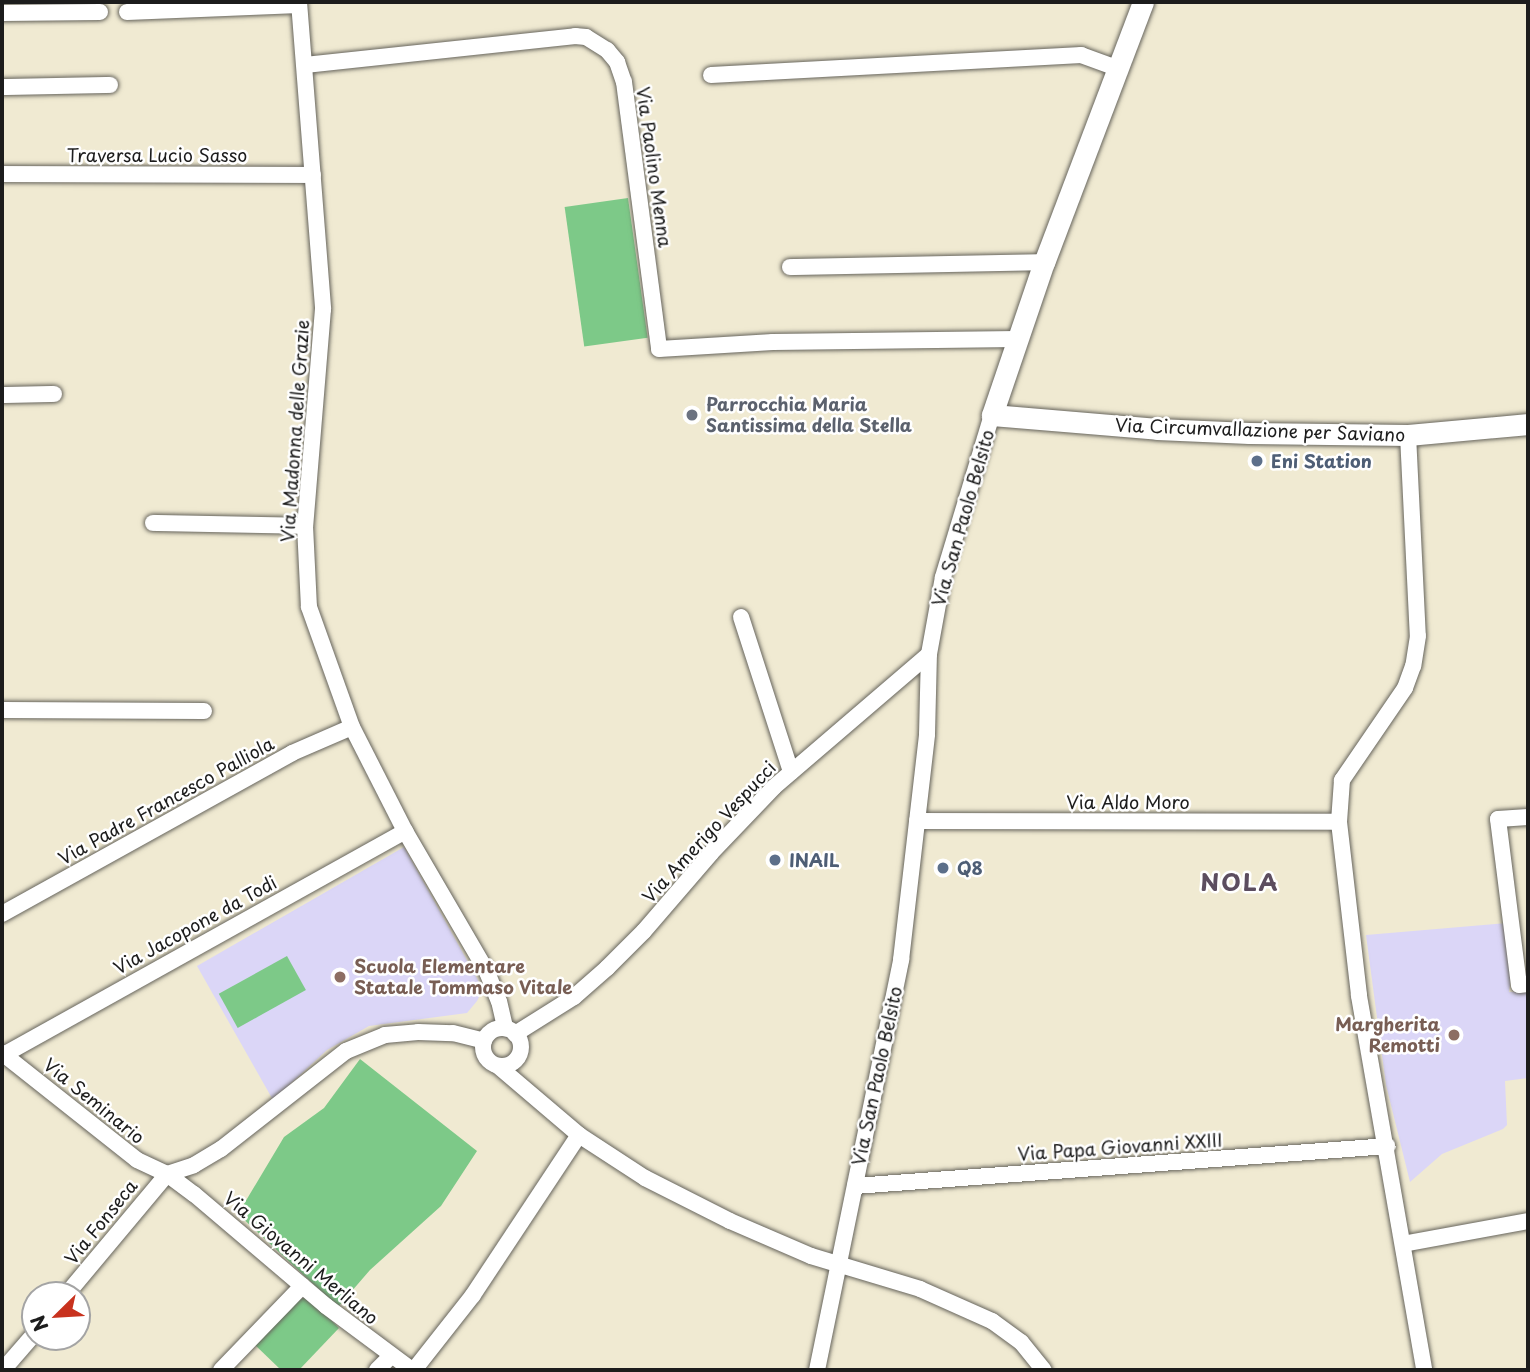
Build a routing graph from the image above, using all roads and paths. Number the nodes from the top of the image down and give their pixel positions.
1 (1143, 2) edge
2 (299, 4) edge
3 (100, 12) dead end
4 (127, 12) dead end
5 (2, 13) edge
6 (305, 65) junction
7 (1117, 68) junction
8 (711, 75) dead end
9 (110, 85) dead end
10 (2, 87) edge
11 (2, 174) edge
12 (313, 175) junction
13 (1044, 262) junction
14 (790, 267) dead end
15 (1017, 339) junction
16 (54, 394) dead end
17 (2, 395) edge
18 (992, 415) junction
19 (1528, 424) edge
20 (1408, 435) junction
21 (153, 523) dead end
22 (305, 526) junction
23 (741, 617) dead end
24 (929, 654) junction
25 (2, 710) edge
26 (204, 711) dead end
27 (352, 727) junction
28 (791, 772) junction
29 (1528, 817) edge
30 (917, 821) junction
31 (1339, 822) junction
32 (405, 831) junction
33 (2, 914) edge
34 (1528, 984) edge
35 (510, 1031) junction
36 (484, 1041) junction
37 (3, 1052) edge
38 (498, 1066) junction
39 (579, 1135) junction
40 (1388, 1146) junction
41 (167, 1174) junction
42 (855, 1186) junction
43 (1528, 1221) edge
44 (1403, 1244) junction
45 (838, 1262) junction
46 (78, 1281) edge
47 (302, 1286) junction
48 (21, 1349) edge
49 (391, 1356) junction
50 (3, 1370) edge
51 (221, 1370) edge
52 (377, 1370) edge
53 (413, 1370) edge
54 (817, 1370) edge
55 (1044, 1370) edge
56 (1424, 1370) edge

1 - 7 main road, Via San Paolo Belsito
2 - 4 street
2 - 6 street, Via Madonna delle Grazie
3 - 5 street
6 - 12 street, Via Madonna delle Grazie
6 - 15 street, Via Paolino Menna
7 - 8 street
7 - 13 main road, Via San Paolo Belsito
9 - 10 street
11 - 12 street, Traversa Lucio Sasso
12 - 22 street, Via Madonna delle Grazie
13 - 14 street
13 - 15 main road, Via San Paolo Belsito
15 - 18 main road, Via San Paolo Belsito
16 - 17 street
18 - 20 main road, Via Circumvallazione per Saviano
18 - 24 street, Via San Paolo Belsito
19 - 20 main road, Via Circumvallazione per Saviano
20 - 31 street
21 - 22 street
22 - 27 street, Via Madonna delle Grazie
23 - 28 street
24 - 28 street, Via Amerigo Vespucci
24 - 30 street, Via San Paolo Belsito
25 - 26 street
27 - 32 street, Via Madonna delle Grazie
27 - 33 street, Via Padre Francesco Palliola
28 - 35 street, Via Amerigo Vespucci
29 - 34 street
30 - 31 street, Via Aldo Moro
30 - 42 street, Via San Paolo Belsito
31 - 40 street
32 - 35 street, Via Madonna delle Grazie
32 - 37 street, Via Jacopone da Todi
35 - 36 street
35 - 38 street
36 - 38 street
36 - 41 street
37 - 41 street, Via Seminario
38 - 39 street
39 - 45 street
39 - 53 street
40 - 42 street, Via Papa Giovanni XXIII
40 - 44 street
41 - 46 street, Via Fonseca
41 - 47 street, Via Giovanni Merliano
42 - 45 street, Via San Paolo Belsito
43 - 44 street
44 - 56 street
45 - 54 street, Via San Paolo Belsito
45 - 55 street
47 - 49 street, Via Giovanni Merliano
47 - 51 street
48 - 50 street
49 - 52 street
49 - 53 street, Via Giovanni Merliano

